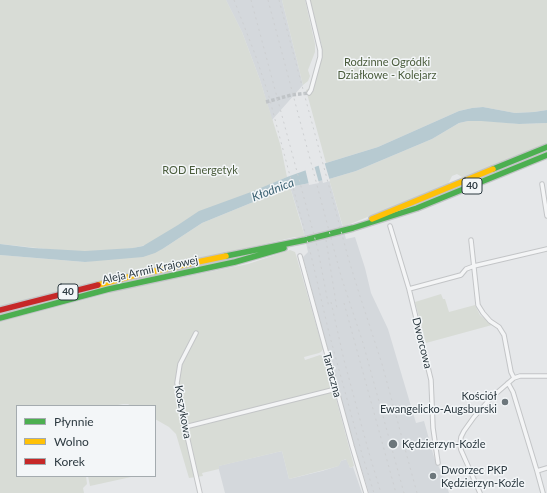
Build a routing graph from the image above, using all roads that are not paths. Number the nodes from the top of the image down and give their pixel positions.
1 (308, 0) edge
2 (310, 91) dead end
3 (547, 147) edge
4 (547, 155) edge
5 (542, 184) dead end
6 (547, 216) edge
7 (390, 226) dead end
8 (343, 230) junction
9 (305, 240) junction
10 (472, 240) dead end
11 (547, 249) edge
12 (300, 256) dead end
13 (474, 266) junction
14 (409, 289) junction
15 (0, 310) edge
16 (0, 318) edge
17 (196, 333) dead end
18 (547, 376) edge
19 (514, 378) junction
20 (508, 383) junction
21 (336, 389) junction
22 (185, 427) junction
23 (438, 463) dead end
24 (547, 468) edge
25 (537, 471) junction
26 (200, 493) edge
27 (366, 493) edge
28 (480, 493) edge
29 (543, 493) edge

1 - 2 street
3 - 8 main road, Aleja Armii Krajowej / 40
4 - 8 main road, Aleja Armii Krajowej / 40
5 - 6 street
7 - 14 street, Dworcowa
8 - 9 main road, Aleja Armii Krajowej / 40
9 - 15 main road, Aleja Armii Krajowej / 40
9 - 16 main road, Aleja Armii Krajowej / 40
10 - 13 street
11 - 13 street
12 - 21 street, Tartaczna
13 - 14 street
13 - 19 street
14 - 23 street, Dworcowa
17 - 22 street, Koszykowa
18 - 19 street
19 - 20 street
20 - 25 street
20 - 28 street
21 - 22 street
21 - 27 street, Tartaczna
22 - 26 street, Koszykowa
24 - 25 street
25 - 29 street

